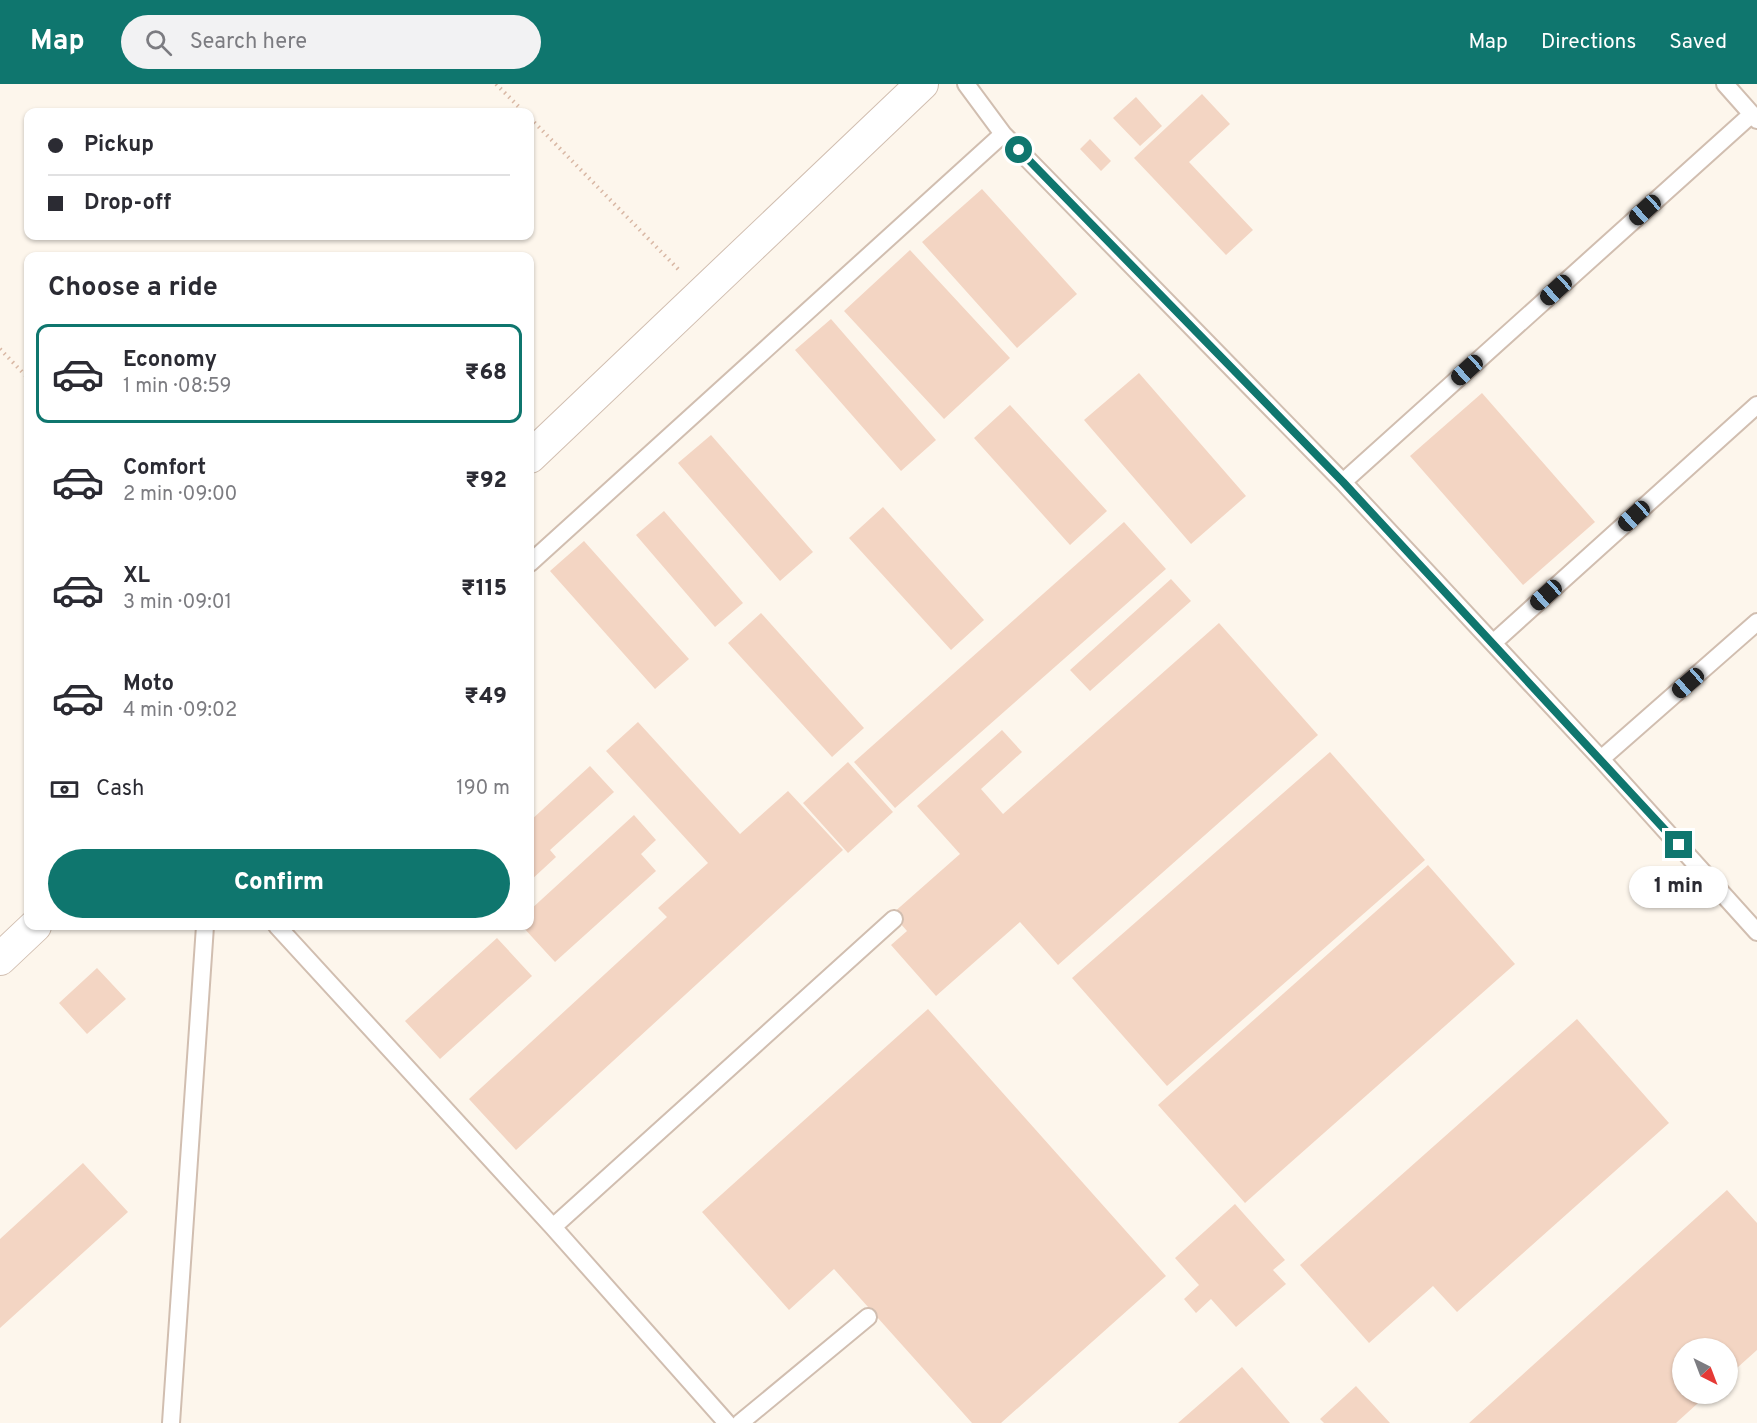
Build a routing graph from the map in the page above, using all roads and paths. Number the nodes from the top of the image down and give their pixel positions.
1 (496, 84) edge
2 (922, 84) edge
3 (966, 84) edge
4 (1725, 84) edge
5 (520, 108) edge
6 (1754, 117) edge
7 (534, 122) edge
8 (1003, 134) junction
9 (702, 293) junction
10 (0, 350) edge
11 (24, 374) edge
12 (1757, 405) edge
13 (534, 453) edge
14 (1343, 482) junction
15 (534, 559) edge
16 (1757, 622) edge
17 (1494, 643) junction
18 (1601, 759) junction
19 (894, 919) dead end
20 (31, 930) edge
21 (205, 930) edge
22 (281, 930) edge
23 (1757, 932) edge
24 (0, 959) edge
25 (553, 1227) junction
26 (868, 1317) dead end
27 (171, 1423) edge
28 (727, 1423) edge
29 (740, 1423) edge

1 - 5 path
2 - 9 street
3 - 8 lane
4 - 6 lane
6 - 14 lane
7 - 9 path
8 - 14 lane
8 - 15 lane
9 - 13 street
10 - 11 path
12 - 17 lane
14 - 17 lane
16 - 18 lane
17 - 18 lane
18 - 23 lane
19 - 25 lane
20 - 24 street
21 - 27 lane
22 - 25 lane
25 - 28 lane
26 - 29 lane

